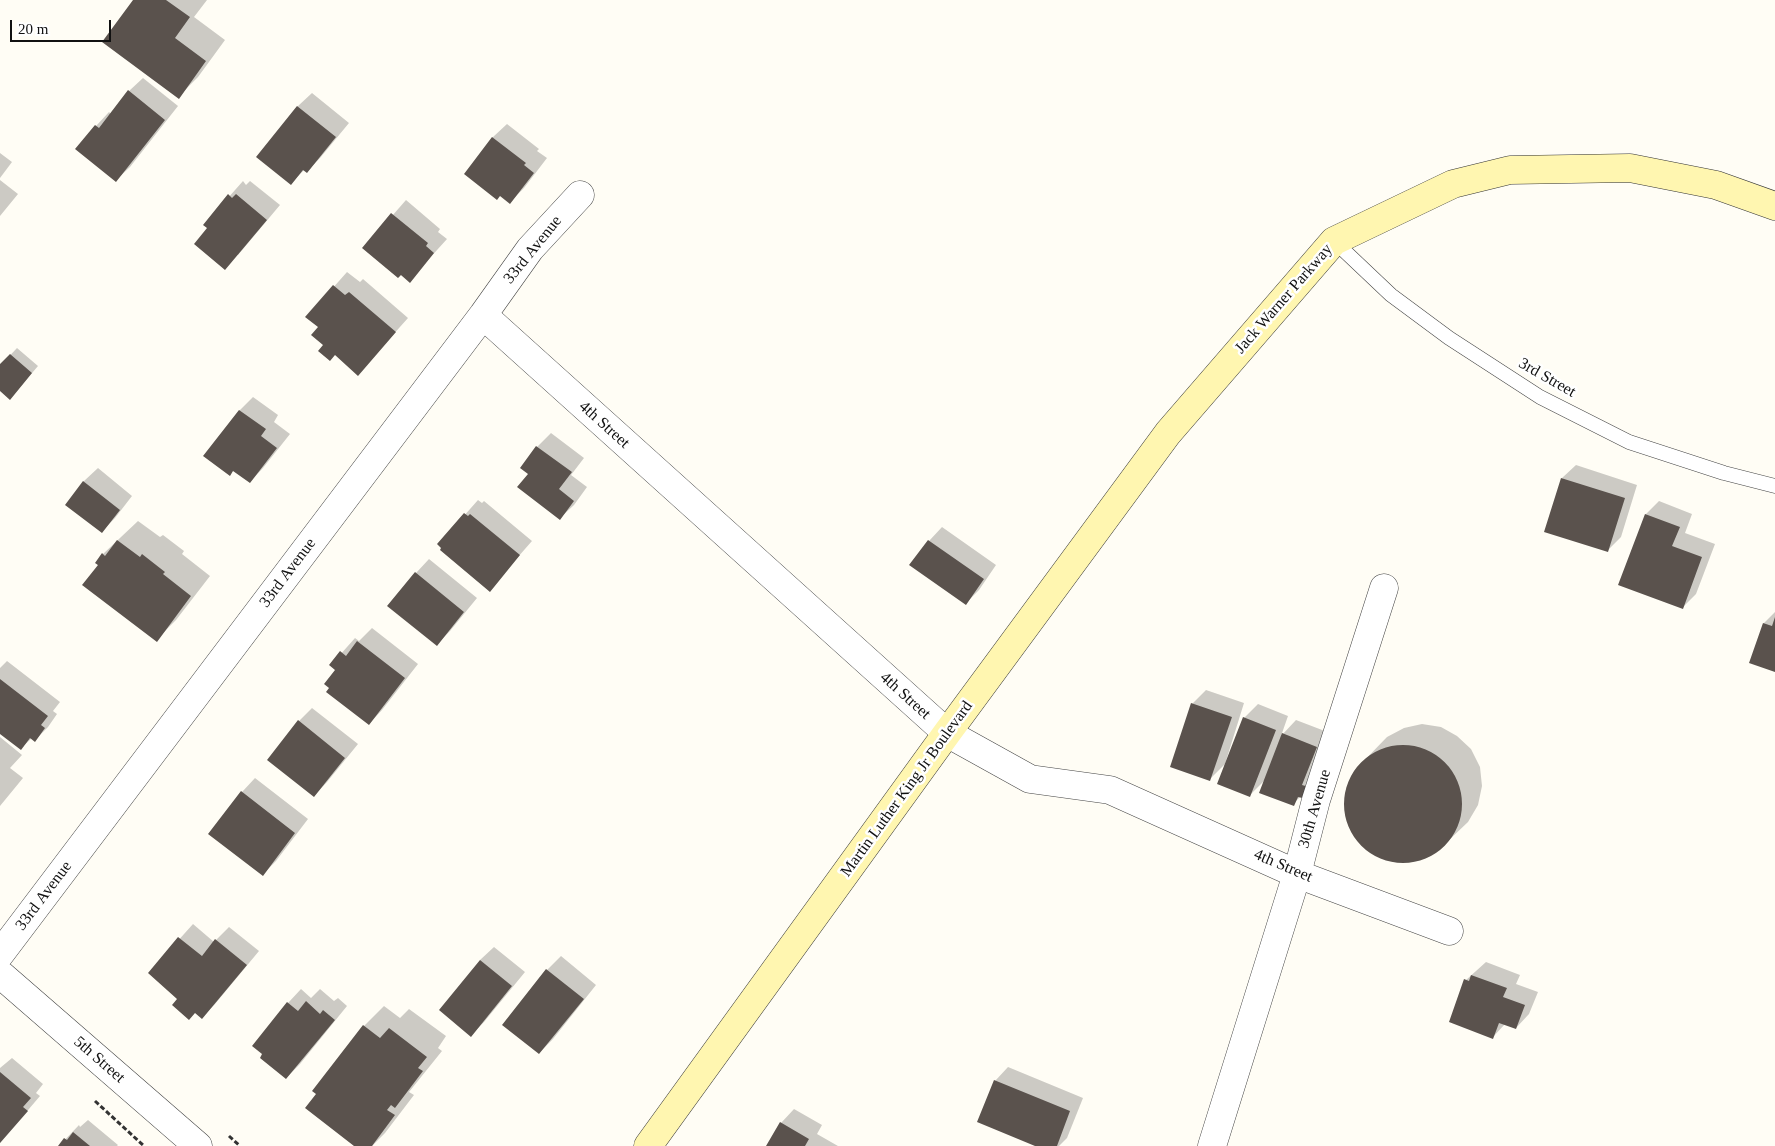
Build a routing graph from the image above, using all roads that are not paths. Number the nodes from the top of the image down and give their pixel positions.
1 (580, 194) dead end
2 (1775, 206) edge
3 (1334, 241) junction
4 (483, 316) junction
5 (1168, 433) joint
6 (1775, 486) edge
7 (1384, 588) dead end
8 (947, 733) junction
9 (1297, 874) junction
10 (1449, 931) dead end
11 (0, 954) edge
12 (0, 974) edge
13 (198, 1146) edge
14 (648, 1146) edge
15 (1212, 1146) edge

1 - 4 street, 33rd Avenue
2 - 3 main road, Jack Warner Parkway
3 - 5 main road, Jack Warner Parkway
3 - 6 lane, 3rd Street
4 - 8 street, 4th Street
4 - 11 street, 33rd Avenue
5 - 8 main road, Martin Luther King Jr Boulevard
7 - 9 street, 30th Avenue
8 - 9 street, 4th Street
8 - 14 main road, Martin Luther King Jr Boulevard
9 - 10 street, 4th Street
9 - 15 street, 30th Avenue
12 - 13 street, 5th Street

